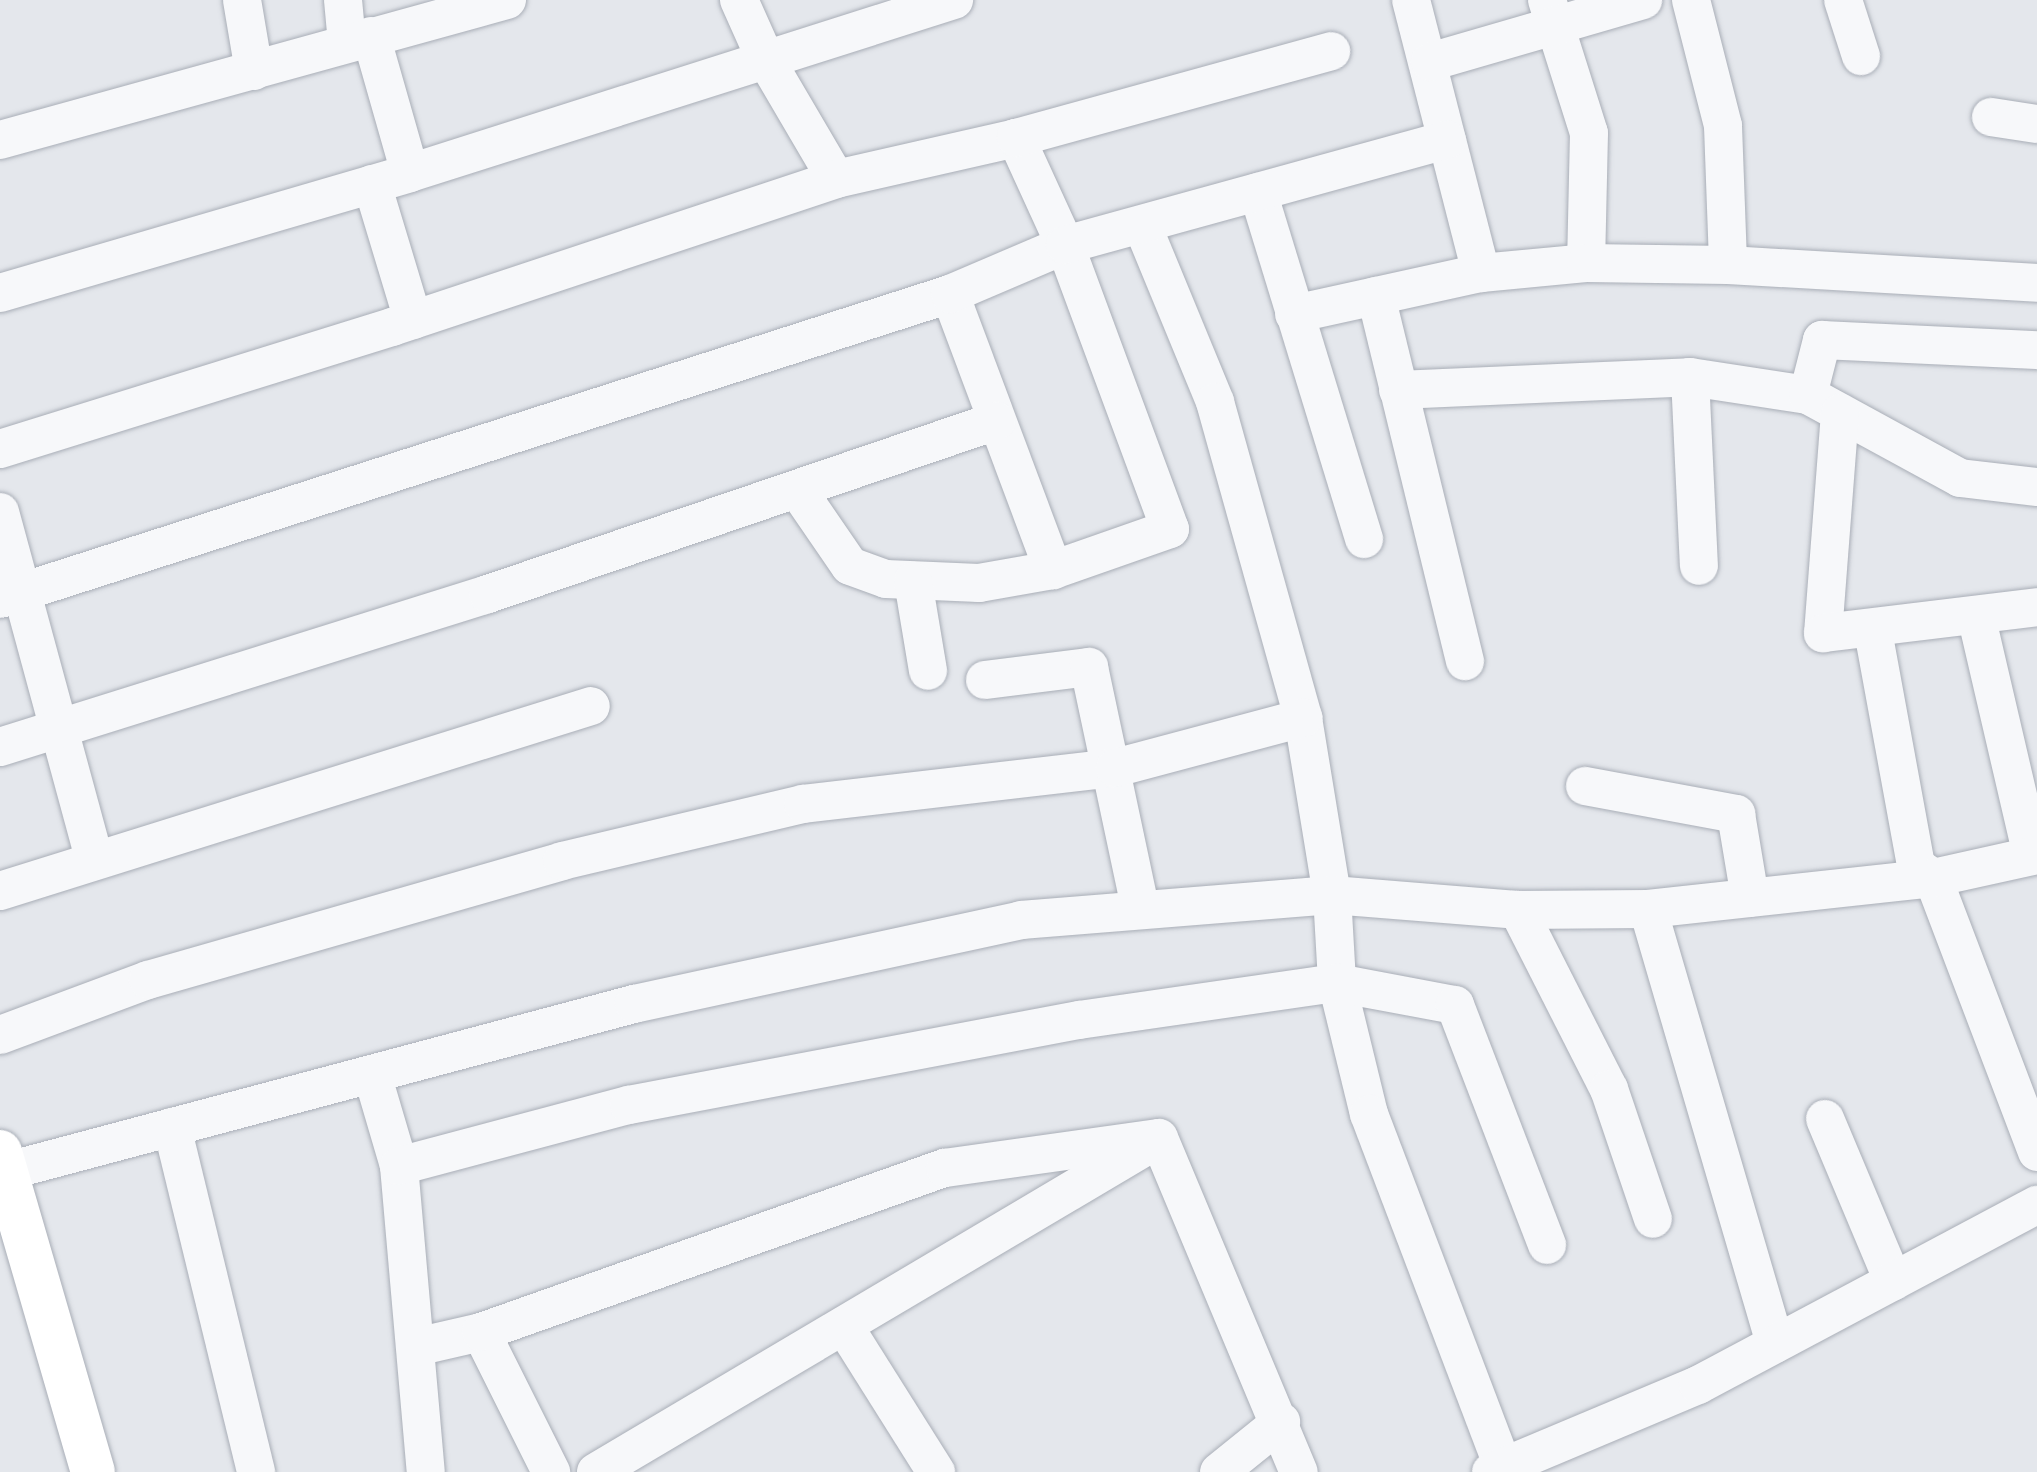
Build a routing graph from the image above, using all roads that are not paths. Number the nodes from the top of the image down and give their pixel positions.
1 (242, 0) edge
2 (343, 0) edge
3 (507, 0) edge
4 (739, 0) edge
5 (954, 0) edge
6 (1411, 0) edge
7 (1643, 0) edge
8 (1691, 0) edge
9 (1843, 0) edge
10 (1551, 13) edge
11 (359, 39) junction
12 (1331, 51) dead end
13 (1861, 56) dead end
14 (765, 58) junction
15 (1430, 62) junction
16 (254, 71) junction
17 (1991, 117) dead end
18 (2037, 124) edge
19 (1016, 138) junction
20 (0, 140) edge
21 (1447, 140) junction
22 (410, 173) junction
23 (836, 179) junction
24 (372, 184) junction
25 (1258, 192) junction
26 (1143, 227) junction
27 (1065, 245) junction
28 (1586, 263) junction
29 (1728, 265) junction
30 (1481, 273) junction
31 (2037, 283) edge
32 (0, 293) edge
33 (950, 294) junction
34 (1376, 296) junction
35 (1294, 314) junction
36 (413, 320) junction
37 (2037, 350) edge
38 (1690, 377) junction
39 (1398, 390) junction
40 (1824, 404) junction
41 (996, 421) junction
42 (0, 449) edge
43 (2037, 487) edge
44 (797, 489) junction
45 (0, 512) edge
46 (1364, 539) dead end
47 (1699, 566) dead end
48 (1053, 570) junction
49 (913, 581) junction
50 (11, 595) edge
51 (2037, 607) edge
52 (1976, 615) junction
53 (1873, 631) junction
54 (1465, 661) dead end
55 (928, 671) dead end
56 (985, 680) dead end
57 (591, 706) dead end
58 (1303, 718) junction
59 (59, 727) junction
60 (0, 747) edge
61 (1115, 768) junction
62 (1585, 786) dead end
63 (2035, 856) edge
64 (94, 859) junction
65 (1933, 878) junction
66 (0, 891) edge
67 (1332, 895) junction
68 (1750, 898) junction
69 (1140, 907) junction
70 (1648, 909) junction
71 (1518, 910) junction
72 (1337, 983) junction
73 (0, 1035) edge
74 (372, 1074) junction
75 (1825, 1119) dead end
76 (172, 1127) junction
77 (1159, 1138) junction
78 (2037, 1152) edge
79 (3, 1165) edge
80 (399, 1166) junction
81 (2037, 1205) edge
82 (1653, 1219) dead end
83 (1547, 1245) dead end
84 (1893, 1281) junction
85 (844, 1326) junction
86 (481, 1332) junction
87 (1775, 1344) junction
88 (416, 1347) junction
89 (1281, 1422) junction
90 (1497, 1469) edge
91 (93, 1472) edge
92 (256, 1472) edge
93 (426, 1472) edge
94 (551, 1472) edge
95 (596, 1472) edge
96 (936, 1472) edge
97 (1219, 1472) edge
98 (1299, 1472) edge

1 - 16 street
2 - 11 street
3 - 11 street
4 - 14 street
5 - 14 street
6 - 15 street
7 - 10 street
8 - 29 street
9 - 13 street
10 - 15 street
10 - 28 street
11 - 16 street
11 - 22 street
12 - 19 street
14 - 22 street
14 - 23 street
15 - 21 street
16 - 20 street
17 - 18 street
19 - 23 street
19 - 27 street
21 - 25 street
21 - 30 street
22 - 24 street
23 - 36 street
24 - 32 street
24 - 36 street
25 - 26 street
25 - 35 street
26 - 27 street
26 - 58 street
27 - 33 street
27 - 48 street
28 - 29 street
28 - 30 street
29 - 31 street
30 - 34 street
33 - 41 street
33 - 50 street
34 - 35 street
34 - 39 street
35 - 46 street
36 - 42 street
37 - 40 street
38 - 39 street
38 - 40 street
38 - 47 street
39 - 54 street
40 - 43 street
40 - 53 street
41 - 44 street
41 - 48 street
44 - 49 street
44 - 59 street
45 - 50 street
48 - 49 street
49 - 55 street
50 - 59 street
51 - 52 street
52 - 53 street
52 - 63 street
53 - 65 street
56 - 61 street
57 - 64 street
58 - 61 street
58 - 67 street
59 - 60 street
59 - 64 street
61 - 69 street
61 - 73 street
62 - 68 street
63 - 65 street
64 - 66 street
65 - 68 street
65 - 78 street
67 - 69 street
67 - 71 street
67 - 72 street
68 - 70 street
69 - 74 street
70 - 71 street
70 - 87 street
71 - 82 street
72 - 80 street
72 - 83 street
72 - 90 street
74 - 76 street
74 - 80 street
75 - 84 street
76 - 79 street
76 - 92 street
77 - 85 street
77 - 86 street
77 - 89 street
79 - 91 main road
80 - 88 street
81 - 84 street
84 - 87 street
85 - 95 street
85 - 96 street
86 - 88 street
86 - 94 street
87 - 90 street
88 - 93 street
89 - 97 street
89 - 98 street

